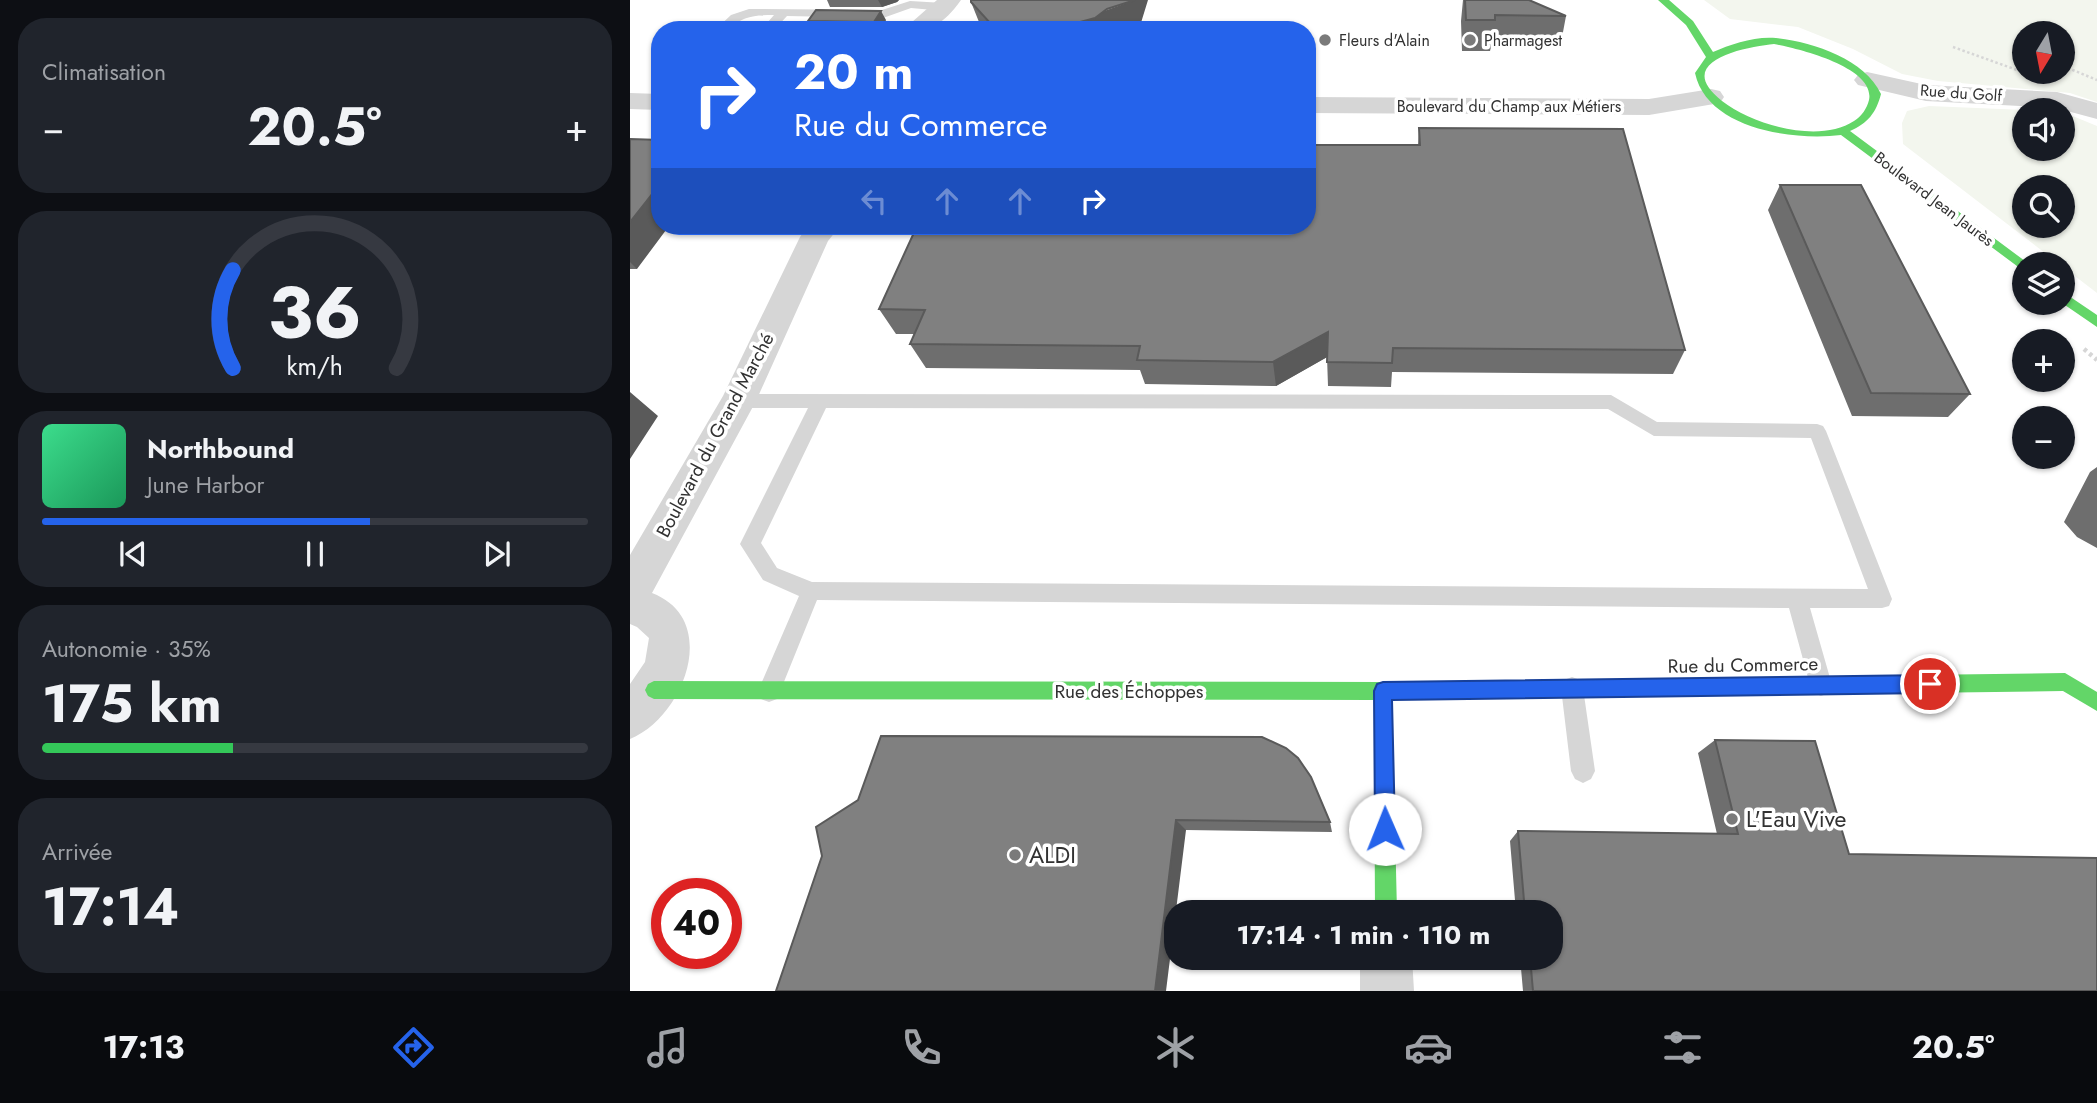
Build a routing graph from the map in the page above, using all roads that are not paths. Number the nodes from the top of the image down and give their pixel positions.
1 (1663, 0) edge
2 (784, 12) junction
3 (947, 12) edge
4 (846, 13) junction
5 (731, 21) edge
6 (776, 21) edge
7 (840, 21) edge
8 (931, 21) edge
9 (1727, 28) dead end
10 (1748, 42) junction
11 (1710, 56) junction
12 (1867, 80) junction
13 (1711, 97) junction
14 (630, 101) edge
15 (651, 101) edge
16 (1316, 105) edge
17 (2097, 111) edge
18 (1843, 131) junction
19 (816, 235) edge
20 (2012, 258) edge
21 (2075, 306) edge
22 (2097, 322) edge
23 (738, 401) junction
24 (820, 402) junction
25 (811, 591) junction
26 (630, 593) edge
27 (1797, 598) junction
28 (630, 605) edge
29 (1822, 685) junction
30 (1572, 688) junction
31 (769, 691) junction
32 (1383, 691) junction
33 (2097, 702) edge
34 (642, 704) edge
35 (1583, 771) dead end
36 (1386, 900) edge
37 (1386, 970) edge
38 (1387, 991) edge

1 - 11 street
2 - 4 lane
2 - 5 lane
2 - 6 lane
3 - 4 lane
3 - 8 street
4 - 7 lane
9 - 10 street
10 - 11 street
10 - 12 street
11 - 13 street
12 - 17 street, Rue du Golf
12 - 18 street
13 - 16 street, Boulevard du Champ aux Métiers
13 - 18 street
14 - 15 street
18 - 20 street, Boulevard Jean Jaurès
19 - 23 street, Boulevard du Grand Marché
21 - 22 street
23 - 24 lane
23 - 26 street, Boulevard du Grand Marché
24 - 25 lane
24 - 27 lane
25 - 27 lane
25 - 31 lane
27 - 29 lane
28 - 34 street
29 - 30 street, Rue du Commerce
29 - 33 street, Rue du Commerce
30 - 32 street, Rue du Commerce
30 - 35 lane
31 - 32 street, Rue des Échoppes
31 - 34 street, Rue des Échoppes
32 - 36 street
37 - 38 street

